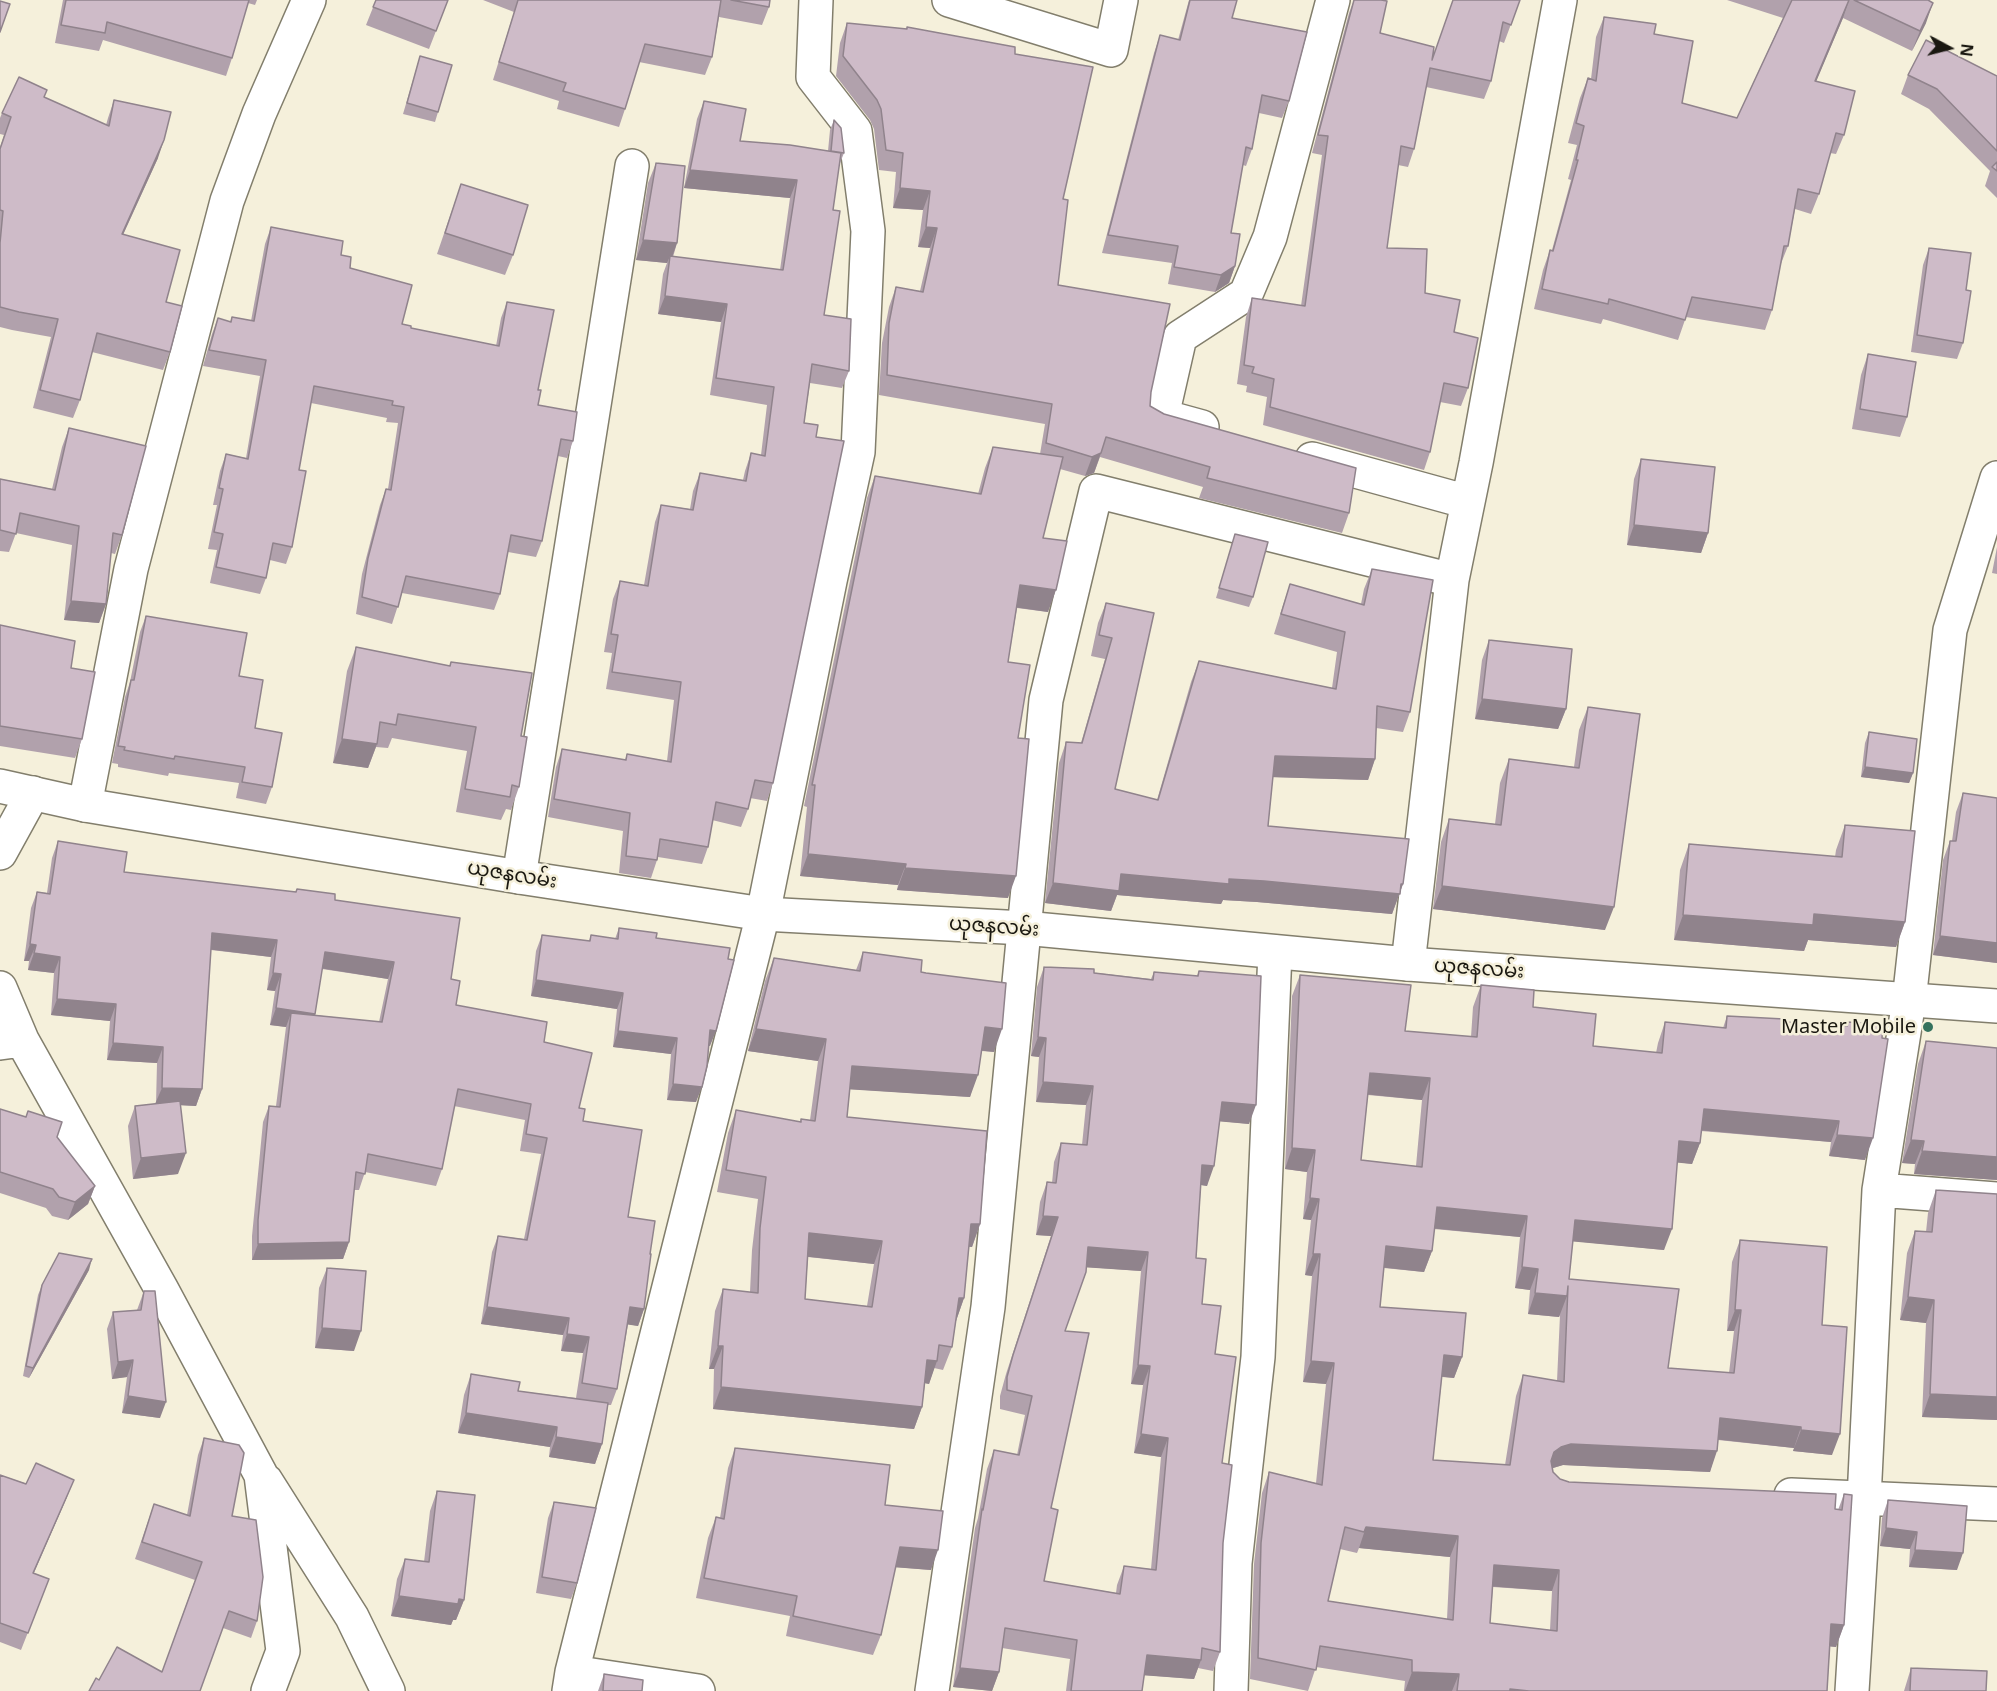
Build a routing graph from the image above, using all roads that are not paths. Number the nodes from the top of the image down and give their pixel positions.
1 (309, 0) edge
2 (816, 0) edge
3 (949, 0) edge
4 (1121, 0) edge
5 (1333, 0) edge
6 (1560, 0) edge
7 (632, 166) dead end
8 (1230, 435) edge
9 (1287, 451) edge
10 (1997, 478) edge
11 (1467, 502) junction
12 (1452, 580) junction
13 (0, 786) edge
14 (33, 793) junction
15 (85, 805) junction
16 (0, 853) edge
17 (519, 877) junction
18 (763, 914) junction
19 (1024, 928) junction
20 (1275, 952) junction
21 (1408, 964) junction
22 (0, 988) edge
23 (1909, 1001) junction
24 (1997, 1006) edge
25 (11, 1042) edge
26 (1879, 1190) junction
27 (1997, 1199) edge
28 (261, 1475) junction
29 (1759, 1494) edge
30 (1864, 1499) junction
31 (1997, 1504) edge
32 (571, 1682) edge
33 (268, 1691) edge
34 (388, 1691) edge
35 (698, 1691) edge
36 (932, 1691) edge
37 (1231, 1691) edge
38 (1852, 1691) edge

1 - 15 street
2 - 18 street
3 - 4 street
5 - 8 street
6 - 11 street
7 - 17 street
9 - 11 street
10 - 23 street
11 - 12 street
12 - 19 street
12 - 21 street
13 - 14 street, ယုဇနလမ်း
14 - 15 street, ယုဇနလမ်း
14 - 16 street
15 - 17 street, ယုဇနလမ်း
17 - 18 street, ယုဇနလမ်း
18 - 19 street, ယုဇနလမ်း
18 - 32 street
19 - 20 street, ယုဇနလမ်း
19 - 36 street
20 - 21 street, ယုဇနလမ်း
20 - 37 street
21 - 23 street, ယုဇနလမ်း
22 - 25 street
23 - 24 street, ယုဇနလမ်း
23 - 26 street
25 - 28 street
26 - 27 street
26 - 30 street
28 - 33 street
28 - 34 street
29 - 30 street
30 - 31 street
30 - 38 street
32 - 35 street

